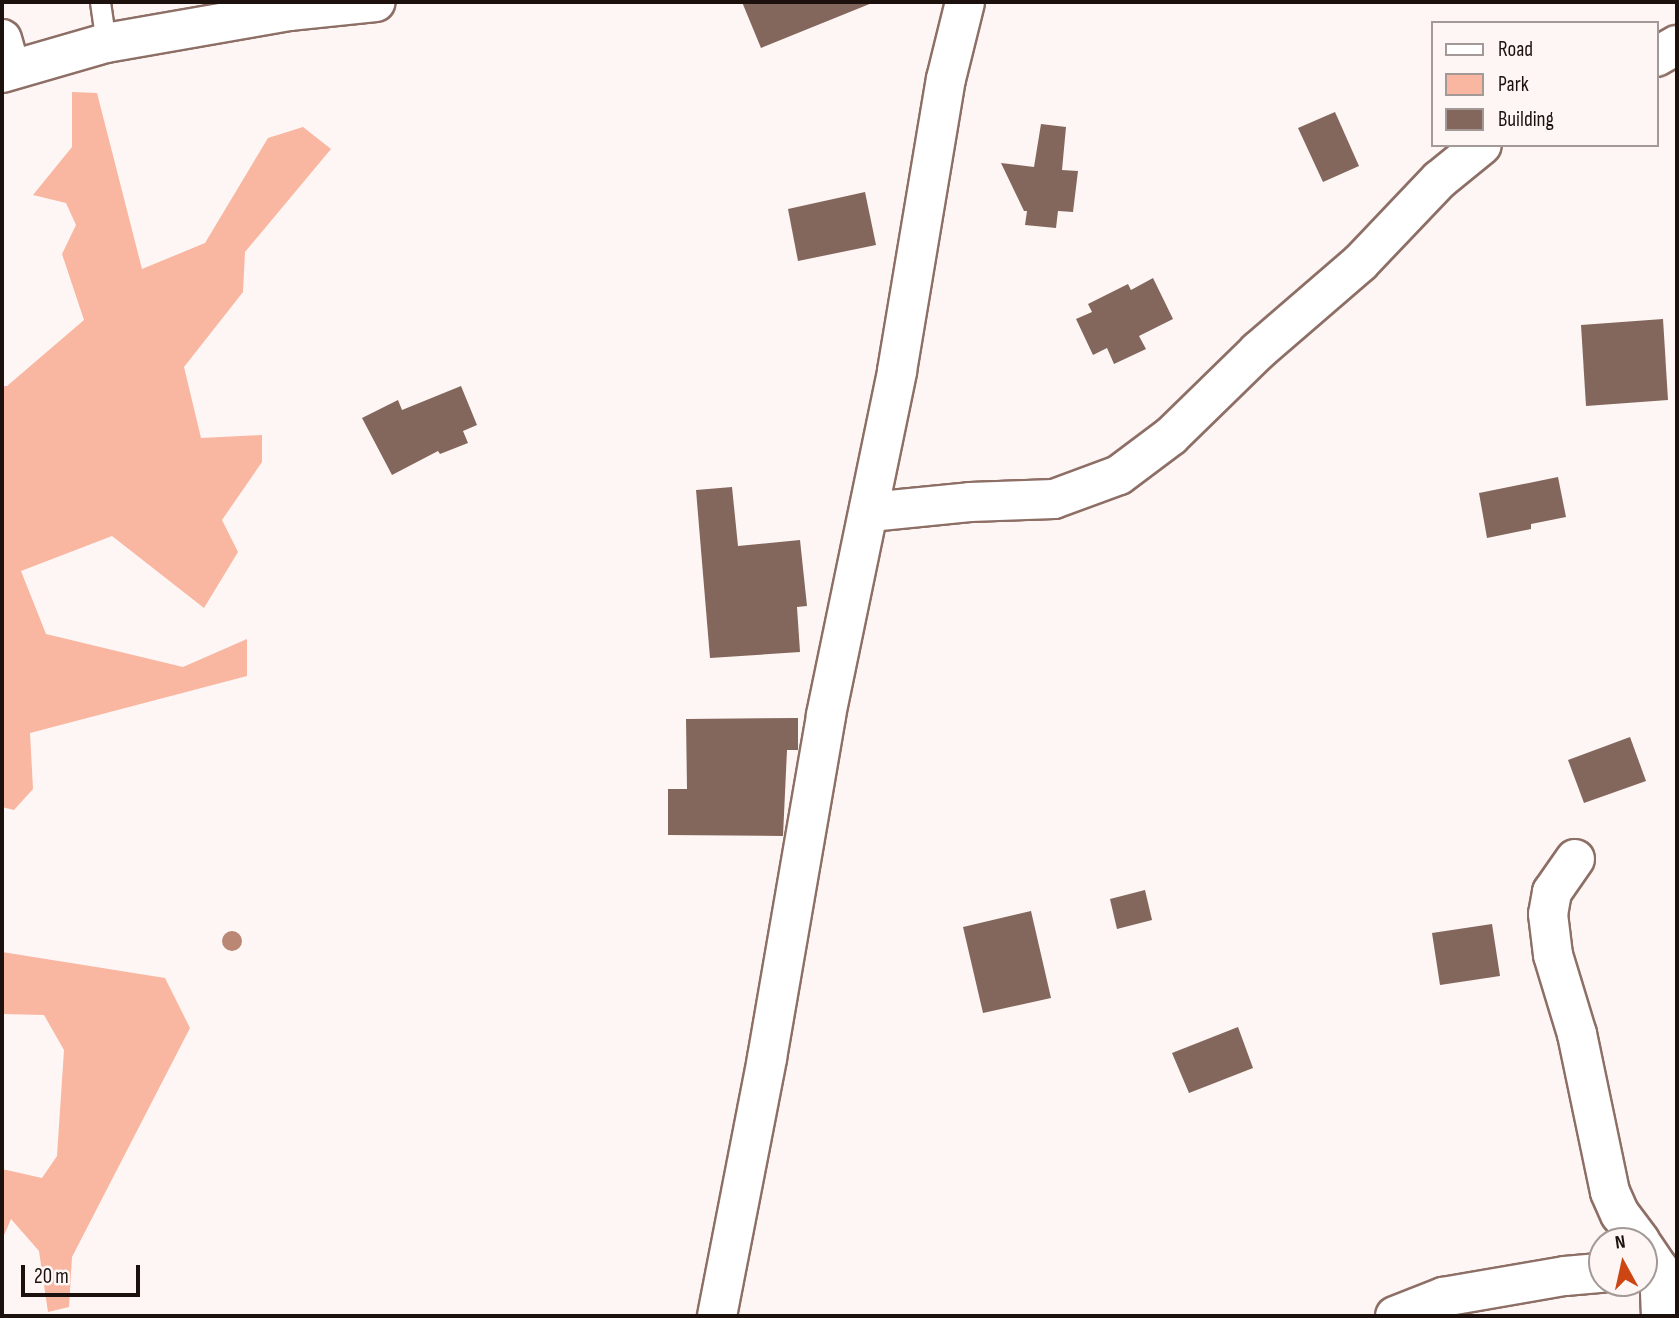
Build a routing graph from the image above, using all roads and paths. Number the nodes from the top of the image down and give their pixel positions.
1 (100, 2) edge
2 (376, 2) edge
3 (965, 2) edge
4 (106, 43) junction
5 (1677, 45) edge
6 (1658, 56) edge
7 (5, 61) edge
8 (1480, 147) edge
9 (870, 512) junction
10 (1575, 859) dead end
11 (1630, 1227) edge
12 (1588, 1274) edge
13 (1658, 1295) edge
14 (717, 1316) edge
15 (1395, 1316) edge
16 (1661, 1316) edge

1 - 4 lane
2 - 4 street
3 - 9 street
4 - 7 street
5 - 6 street
8 - 9 street
9 - 14 street
10 - 11 street
12 - 15 street
13 - 16 street

